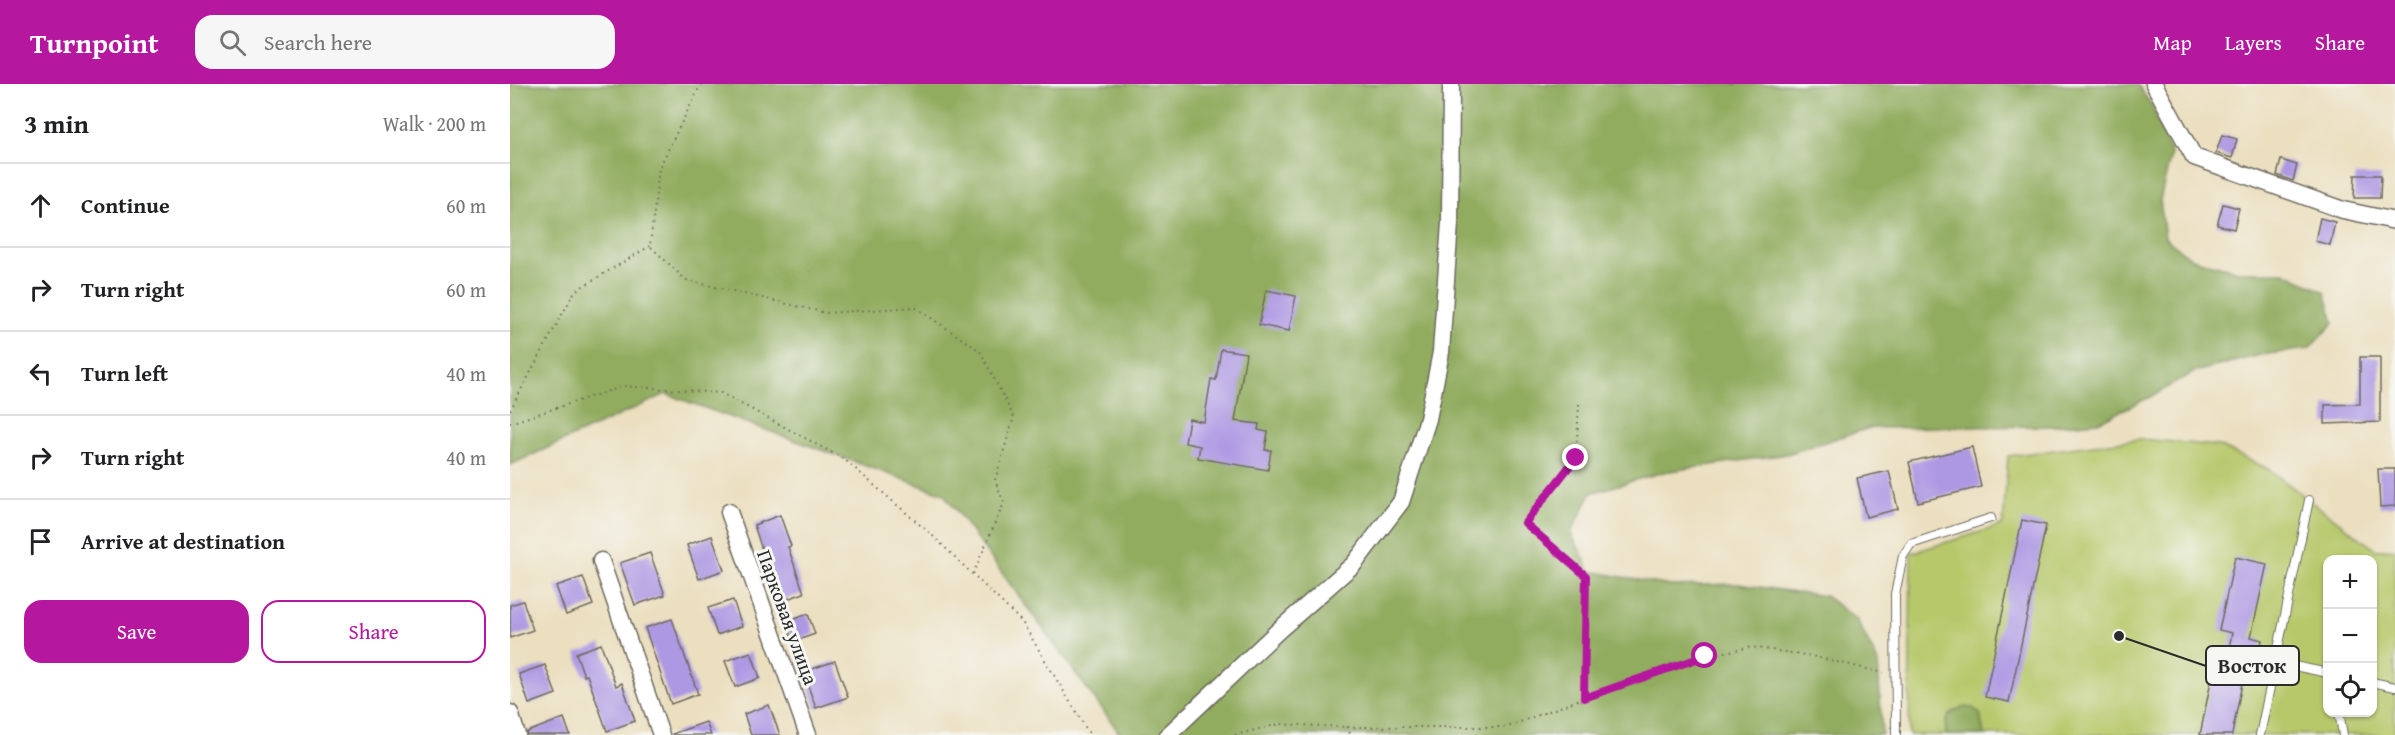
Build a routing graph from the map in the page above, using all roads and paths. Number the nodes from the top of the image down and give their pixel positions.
1 (701, 84) edge
2 (1451, 84) edge
3 (2154, 84) edge
4 (2395, 221) edge
5 (650, 246) junction
6 (1579, 404) dead end
7 (510, 410) edge
8 (510, 423) edge
9 (2309, 500) dead end
10 (729, 512) dead end
11 (1991, 518) dead end
12 (601, 561) dead end
13 (973, 574) junction
14 (2276, 662) junction
15 (2323, 672) edge
16 (1895, 675) junction
17 (2377, 683) edge
18 (2395, 687) edge
19 (1584, 698) junction
20 (510, 713) edge
21 (2340, 717) edge
22 (1346, 727) junction
23 (517, 735) edge
24 (661, 735) edge
25 (808, 735) edge
26 (1090, 735) edge
27 (1167, 735) edge
28 (1235, 735) edge
29 (1351, 735) edge
30 (1896, 735) edge
31 (2260, 735) edge
32 (2343, 735) edge

1 - 5 path
2 - 27 street
3 - 4 street
5 - 7 path
5 - 13 path
6 - 19 path
8 - 13 path
9 - 14 lane
10 - 25 street, Парковая улица
11 - 16 lane
12 - 24 street
13 - 26 path
14 - 15 lane
14 - 31 lane
16 - 19 path
16 - 30 lane
17 - 18 lane
19 - 22 path
20 - 23 street
21 - 32 lane
22 - 28 path
22 - 29 path

